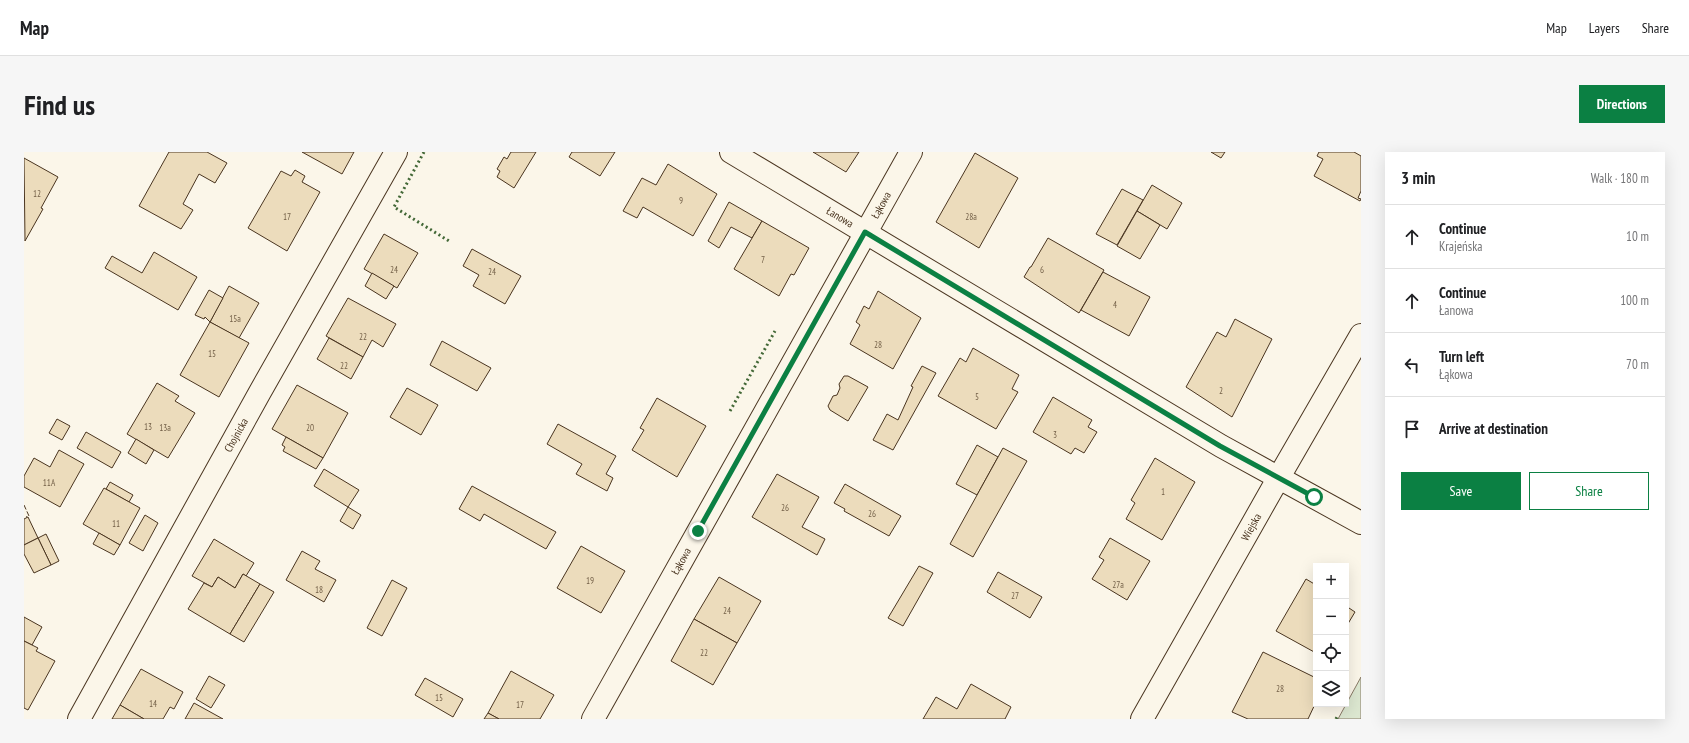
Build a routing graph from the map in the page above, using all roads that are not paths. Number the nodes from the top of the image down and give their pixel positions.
1 (396, 152) edge
2 (731, 152) edge
3 (911, 152) edge
4 (865, 232) junction
5 (1361, 335) edge
6 (1279, 477) junction
7 (1361, 523) edge
8 (79, 719) edge
9 (592, 719) edge
10 (1142, 719) edge

1 - 8 street, Chojnicka
2 - 4 street, Łanowa
3 - 4 street, Łąkowa
4 - 6 street, Łanowa
4 - 9 street, Łąkowa
5 - 6 street, Wiejska
6 - 7 street, Łanowa
6 - 10 street, Wiejska

